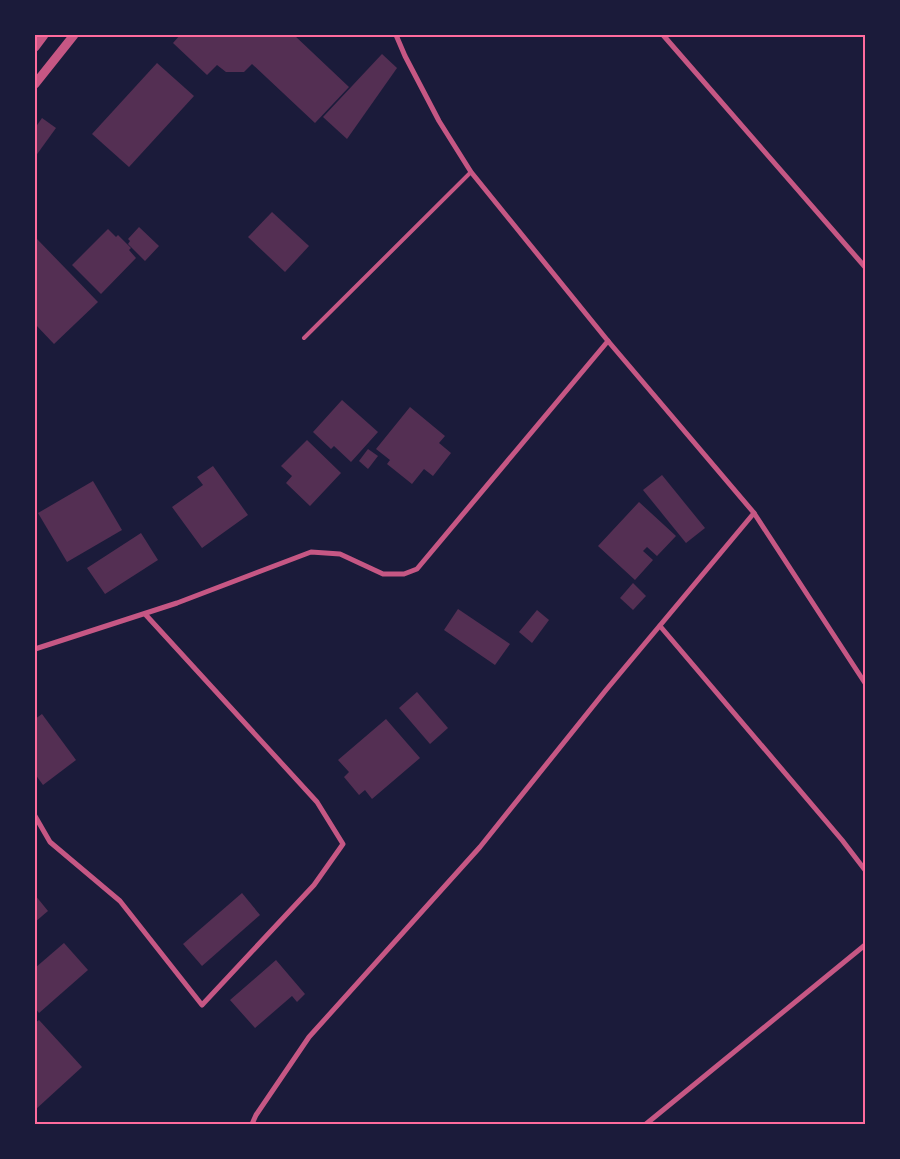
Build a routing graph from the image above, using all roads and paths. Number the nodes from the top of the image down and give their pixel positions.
1 (44, 35) edge
2 (74, 35) edge
3 (396, 35) edge
4 (663, 35) edge
5 (35, 47) edge
6 (35, 84) edge
7 (471, 172) junction
8 (865, 267) edge
9 (304, 338) dead end
10 (608, 341) junction
11 (754, 513) junction
12 (145, 614) junction
13 (660, 626) junction
14 (35, 649) edge
15 (865, 683) edge
16 (35, 816) edge
17 (865, 870) edge
18 (865, 945) edge
19 (252, 1124) edge
20 (646, 1124) edge

1 - 5 street
2 - 6 street
3 - 7 street
4 - 8 street
7 - 9 lane
7 - 10 street
10 - 11 street
10 - 12 street
11 - 13 street
11 - 15 street
12 - 14 street
12 - 16 street
13 - 17 street
13 - 19 street
18 - 20 street

